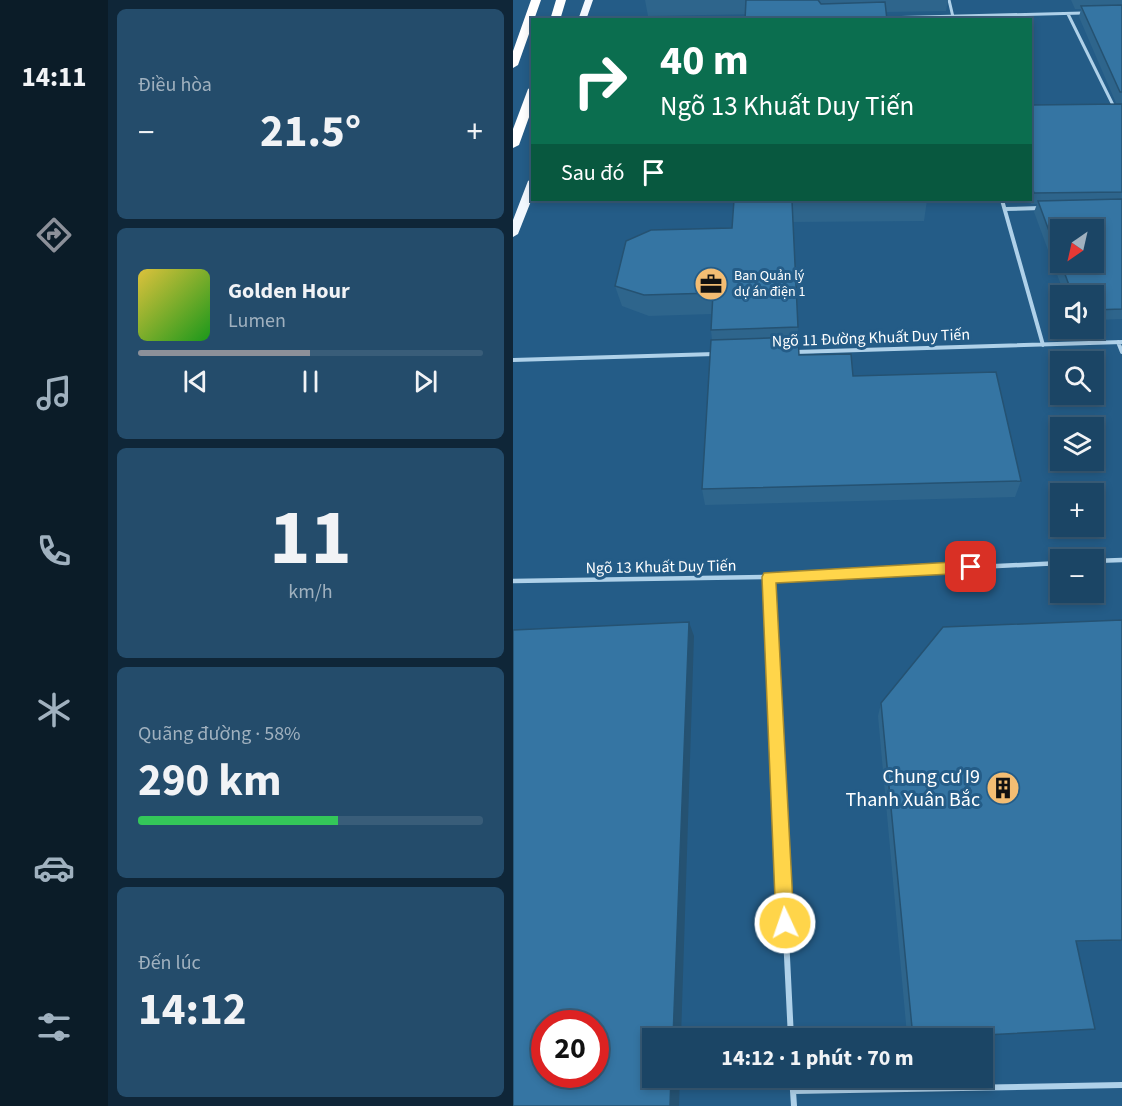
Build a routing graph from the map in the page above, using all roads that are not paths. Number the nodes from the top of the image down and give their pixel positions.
1 (536, 0) edge
2 (561, 0) edge
3 (589, 0) edge
4 (948, 0) edge
5 (1090, 13) edge
6 (1068, 14) junction
7 (556, 18) edge
8 (583, 18) edge
9 (876, 18) edge
10 (954, 18) edge
11 (513, 65) edge
12 (531, 95) edge
13 (1104, 107) edge
14 (1115, 107) junction
15 (1122, 107) edge
16 (513, 145) edge
17 (531, 186) edge
18 (1002, 201) edge
19 (1052, 208) edge
20 (1005, 209) junction
21 (513, 234) edge
22 (1120, 342) edge
23 (1043, 345) junction
24 (1122, 351) edge
25 (794, 352) edge
26 (723, 354) edge
27 (513, 360) edge
28 (1122, 560) edge
29 (1104, 561) edge
30 (1050, 564) edge
31 (769, 577) junction
32 (513, 581) edge
33 (791, 1028) edge
34 (1122, 1085) edge
35 (793, 1090) joint
36 (794, 1106) edge

1 - 11 highway
2 - 7 highway
3 - 8 main road
4 - 10 lane
5 - 6 lane
6 - 10 lane
6 - 14 lane
9 - 10 lane
12 - 16 highway
13 - 14 lane
14 - 15 lane
17 - 21 main road
18 - 20 lane
19 - 20 lane
20 - 23 lane
22 - 23 lane, Ngõ 11 Đường Khuất Duy Tiến
22 - 24 lane
23 - 25 lane, Ngõ 11 Đường Khuất Duy Tiến
26 - 27 lane
28 - 29 lane
30 - 31 lane, Ngõ 13 Khuất Duy Tiến
31 - 32 lane, Ngõ 13 Khuất Duy Tiến
31 - 33 lane
34 - 35 lane
35 - 36 lane

